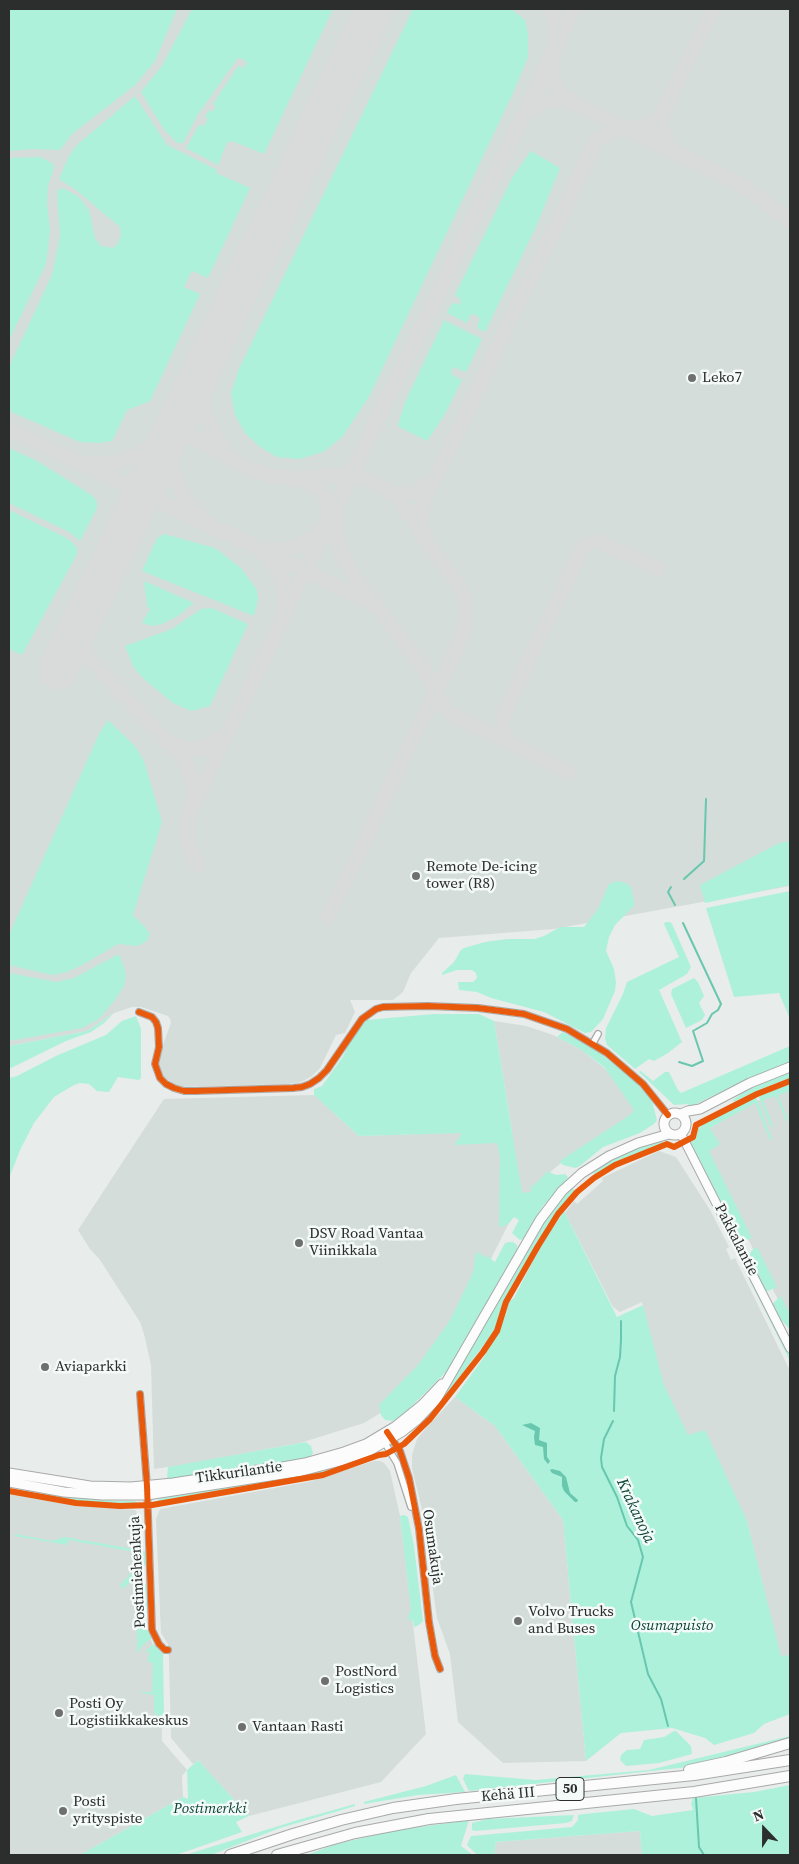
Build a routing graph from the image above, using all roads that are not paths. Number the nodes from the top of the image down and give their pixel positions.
1 (139, 1012) dead end
2 (598, 1034) dead end
3 (593, 1043) junction
4 (790, 1067) edge
5 (700, 1109) junction
6 (668, 1114) junction
7 (682, 1114) junction
8 (687, 1124) junction
9 (664, 1125) junction
10 (669, 1134) junction
11 (681, 1134) junction
12 (638, 1142) junction
13 (790, 1348) edge
14 (140, 1394) dead end
15 (386, 1437) junction
16 (9, 1472) edge
17 (9, 1482) edge
18 (147, 1490) junction
19 (168, 1650) dead end
20 (440, 1669) dead end
21 (790, 1743) edge
22 (790, 1760) edge
23 (789, 1777) edge
24 (657, 1779) junction
25 (230, 1855) edge
26 (277, 1855) edge

1 - 3 street
2 - 3 street
3 - 6 street
4 - 5 main road
5 - 7 main road
5 - 8 main road
6 - 7 main road
6 - 9 main road
7 - 8 main road
8 - 11 main road
9 - 10 main road
9 - 12 main road, Tikkurilantie
10 - 11 main road
10 - 12 main road, Tikkurilantie
11 - 13 main road, Pakkalantie
12 - 15 main road, Tikkurilantie
14 - 18 street, Postimiehenkuja
15 - 18 main road, Tikkurilantie
15 - 20 street, Osumakuja
16 - 18 main road, Tikkurilantie
17 - 18 main road, Tikkurilantie
18 - 19 street, Postimiehenkuja
21 - 24 highway
22 - 24 highway, Kehä III / 50
23 - 26 highway, Kehä III / 50
24 - 25 highway, Kehä III / 50

